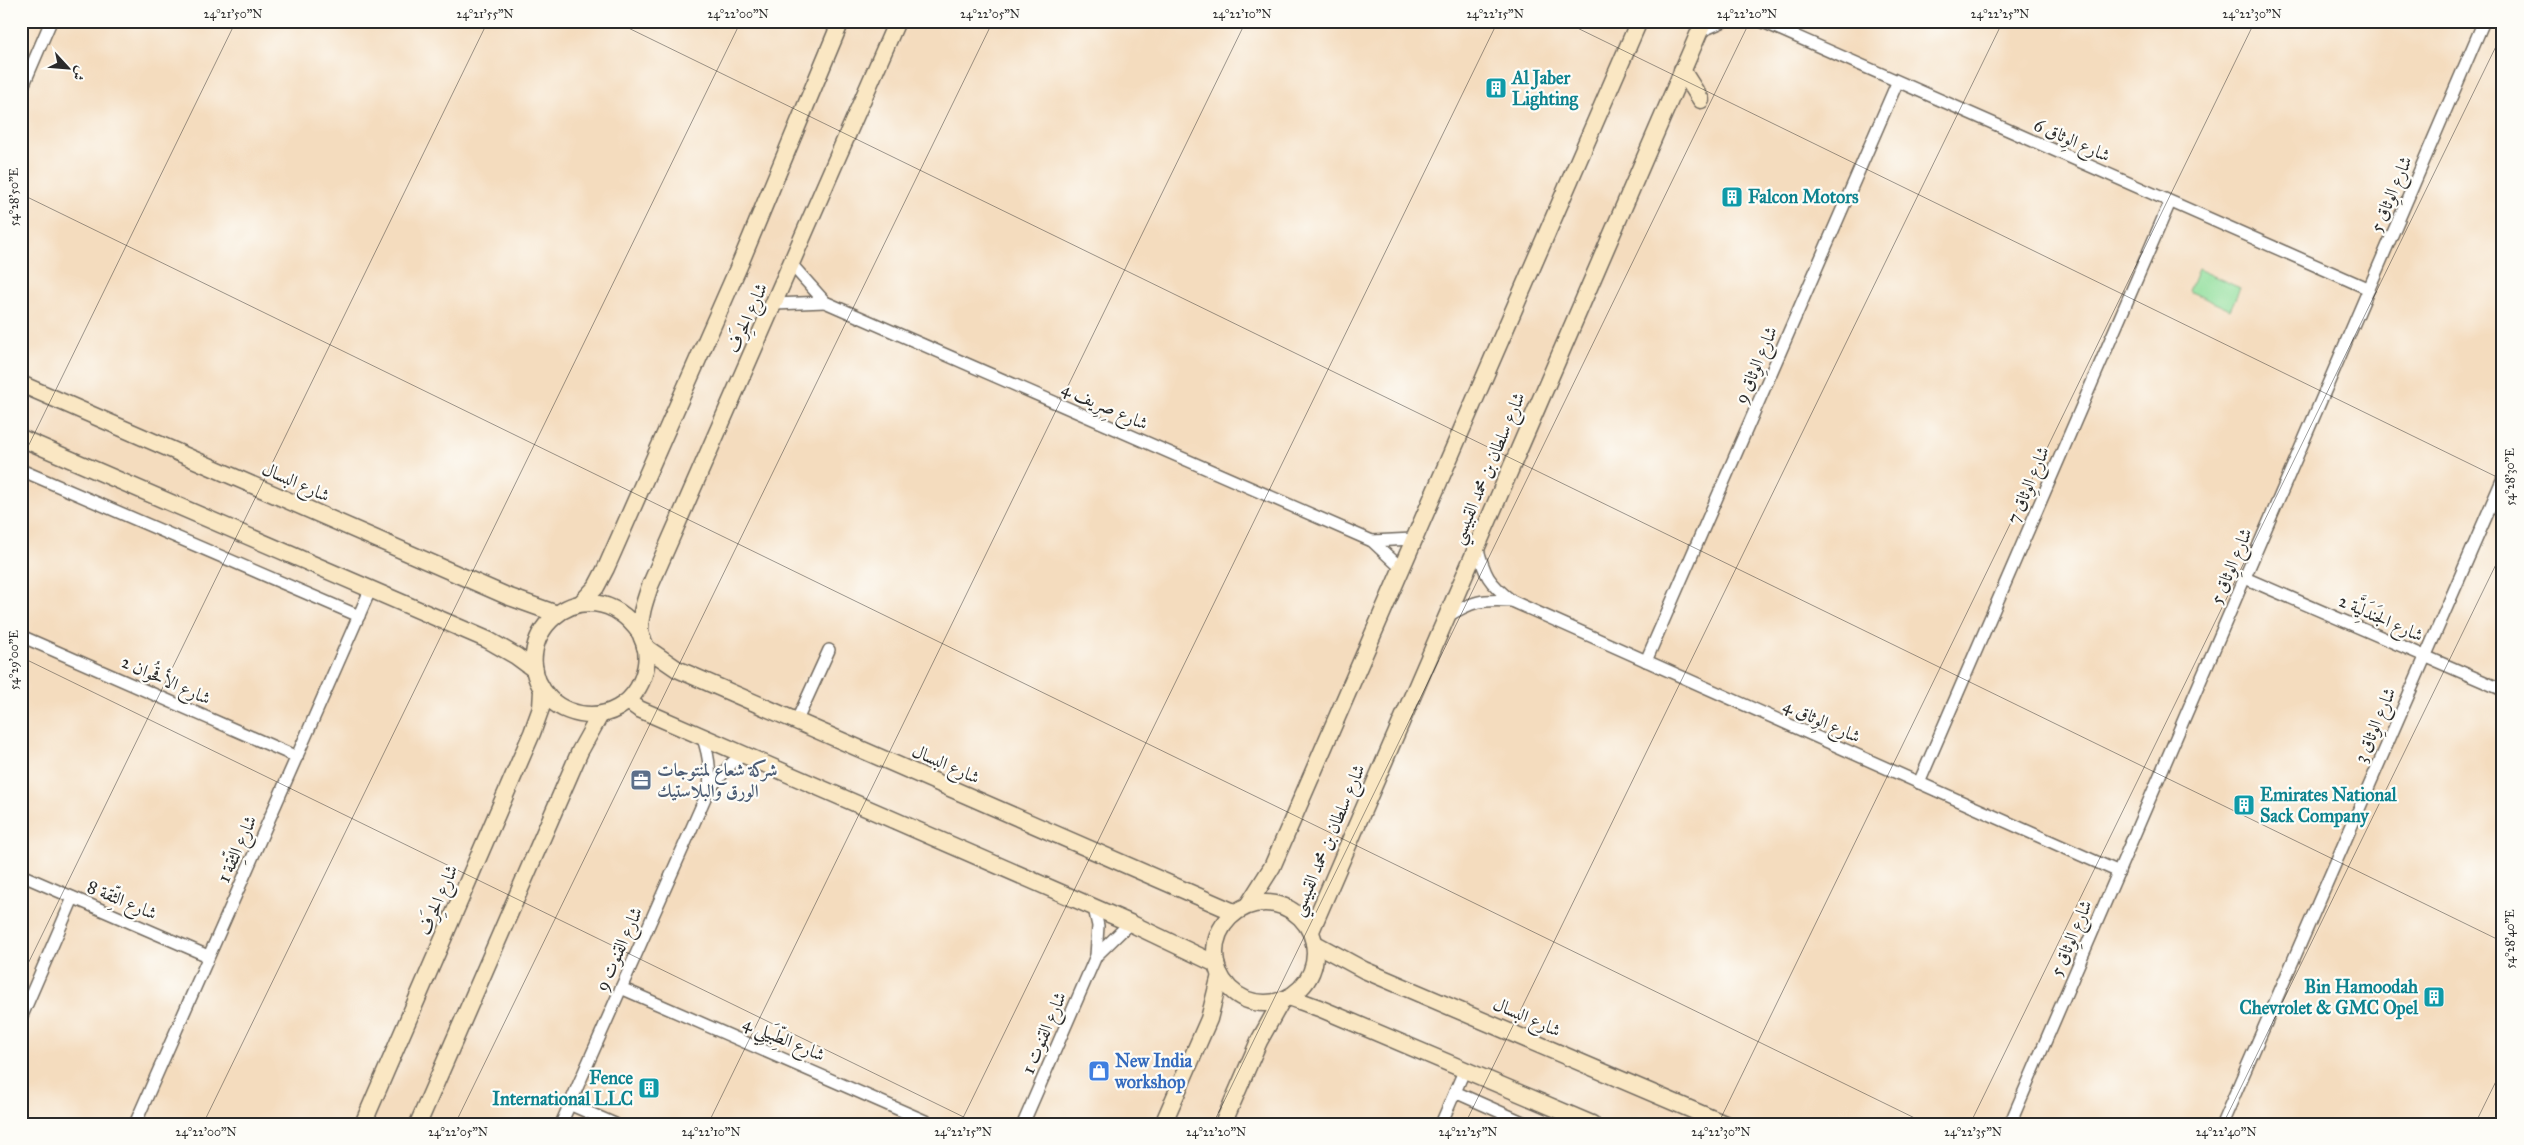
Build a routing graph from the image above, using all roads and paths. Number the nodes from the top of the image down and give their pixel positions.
1 (51, 21) edge
2 (841, 21) edge
3 (897, 21) edge
4 (1639, 21) edge
5 (1724, 21) edge
6 (1761, 21) edge
7 (2484, 21) edge
8 (1701, 27) edge
9 (1682, 70) junction
10 (1897, 83) junction
11 (21, 91) edge
12 (1701, 100) dead end
13 (2170, 202) junction
14 (792, 265) junction
15 (2369, 289) junction
16 (825, 302) junction
17 (775, 304) junction
18 (21, 384) edge
19 (21, 438) edge
20 (21, 470) edge
21 (2503, 478) edge
22 (1413, 539) junction
23 (1372, 541) junction
24 (1476, 545) junction
25 (1401, 568) junction
26 (2245, 578) junction
27 (371, 588) junction
28 (1512, 601) junction
29 (581, 603) junction
30 (556, 614) junction
31 (358, 616) junction
32 (1445, 618) junction
33 (21, 636) edge
34 (643, 640) junction
35 (829, 650) dead end
36 (2424, 656) junction
37 (1646, 662) junction
38 (535, 670) junction
39 (542, 690) junction
40 (2503, 690) edge
41 (628, 701) junction
42 (600, 715) junction
43 (797, 720) junction
44 (702, 736) junction
45 (743, 755) junction
46 (298, 756) junction
47 (1919, 783) junction
48 (709, 789) junction
49 (2118, 872) junction
50 (21, 875) edge
51 (73, 898) junction
52 (1094, 908) junction
53 (1241, 909) junction
54 (1130, 923) junction
55 (1312, 937) junction
56 (208, 956) junction
57 (1096, 956) junction
58 (1218, 970) junction
59 (621, 988) junction
60 (1285, 998) junction
61 (21, 1018) edge
62 (1465, 1069) junction
63 (1454, 1092) junction
64 (569, 1104) junction
65 (135, 1124) edge
66 (363, 1124) edge
67 (418, 1124) edge
68 (560, 1124) edge
69 (615, 1124) edge
70 (932, 1124) edge
71 (1023, 1124) edge
72 (1163, 1124) edge
73 (1223, 1124) edge
74 (1441, 1124) edge
75 (1527, 1124) edge
76 (1592, 1124) edge
77 (1725, 1124) edge
78 (2010, 1124) edge
79 (2222, 1124) edge

1 - 11 street
2 - 29 street, شارع الحِرَف
3 - 14 street, شارع الحِرَف
4 - 22 street
5 - 8 street
6 - 10 street, شارع الوِثاق 6
7 - 15 street, شارع الوِثاق 5
8 - 9 street, شارع سلطان بن محمد القبيسي
9 - 12 street
9 - 24 street, شارع سلطان بن محمد القبيسي
10 - 13 street, شارع الوِثاق 6
10 - 37 street, شارع الوِثاق 9
13 - 15 street, شارع الوِثاق 6
13 - 47 street, شارع الوِثاق 7
14 - 16 street, شارع صِرِيف 4
14 - 17 street, شارع الحِرَف
15 - 26 street, شارع الوِثاق 5
16 - 17 street, شارع صِرِيف 4
16 - 23 street, شارع صِرِيف 4
17 - 34 street, شارع الحِرَف
18 - 30 street, شارع البسال
19 - 27 street
20 - 31 street
21 - 36 street, شارع الوِثاق 3
22 - 23 street, شارع صِرِيف 4
22 - 25 street
23 - 25 street, شارع صِرِيف 4
24 - 28 street, شارع الوِثاق 4
24 - 32 street, شارع سلطان بن محمد القبيسي
25 - 53 street
26 - 36 street, شارع الجَندَلِيَّة 2
26 - 49 street, شارع الوِثاق 5
27 - 31 street, شارع الثِّقة 1
27 - 38 street
28 - 32 street, شارع الوِثاق 4
28 - 37 street, شارع الوِثاق 4
29 - 30 street
29 - 34 street
30 - 38 street
31 - 46 street, شارع الثِّقة 1
32 - 55 street, شارع سلطان بن محمد القبيسي
33 - 46 street, شارع الأقحُوان 2
34 - 41 street
34 - 43 street, شارع البسال
35 - 43 street
36 - 40 street, شارع الجَندَلِيَّة 2
36 - 79 street, شارع الوِثاق 3
37 - 47 street, شارع الوِثاق 4
38 - 39 street
39 - 42 street
39 - 66 street, شارع الحِرَف
41 - 42 street
41 - 44 street
42 - 67 street
43 - 53 street, شارع البسال
44 - 45 street
44 - 48 street, شارع القنوت 9
45 - 48 street, شارع القنوت 9
45 - 52 street
46 - 56 street, شارع الثِّقة 1
47 - 49 street, شارع الوِثاق 4
48 - 59 street, شارع القنوت 9
49 - 78 street, شارع الوِثاق 5
50 - 51 street, شارع الثِّقة 8
51 - 56 street, شارع الثِّقة 8
51 - 61 street
52 - 54 street
52 - 57 street, شارع القنوت 1
53 - 55 street
53 - 58 street
54 - 57 street, شارع القنوت 1
54 - 58 street
55 - 60 street
55 - 77 street, شارع البسال
56 - 65 street, شارع الثِّقة 1
57 - 71 street, شارع القنوت 1
58 - 60 street
58 - 72 street
59 - 64 street, شارع القنوت 9
59 - 70 street, شارع الطِّبَيلِي 4
60 - 62 street
60 - 73 street
62 - 63 street
62 - 76 street
63 - 74 street
63 - 75 street
64 - 68 street, شارع القنوت 9
64 - 69 street

